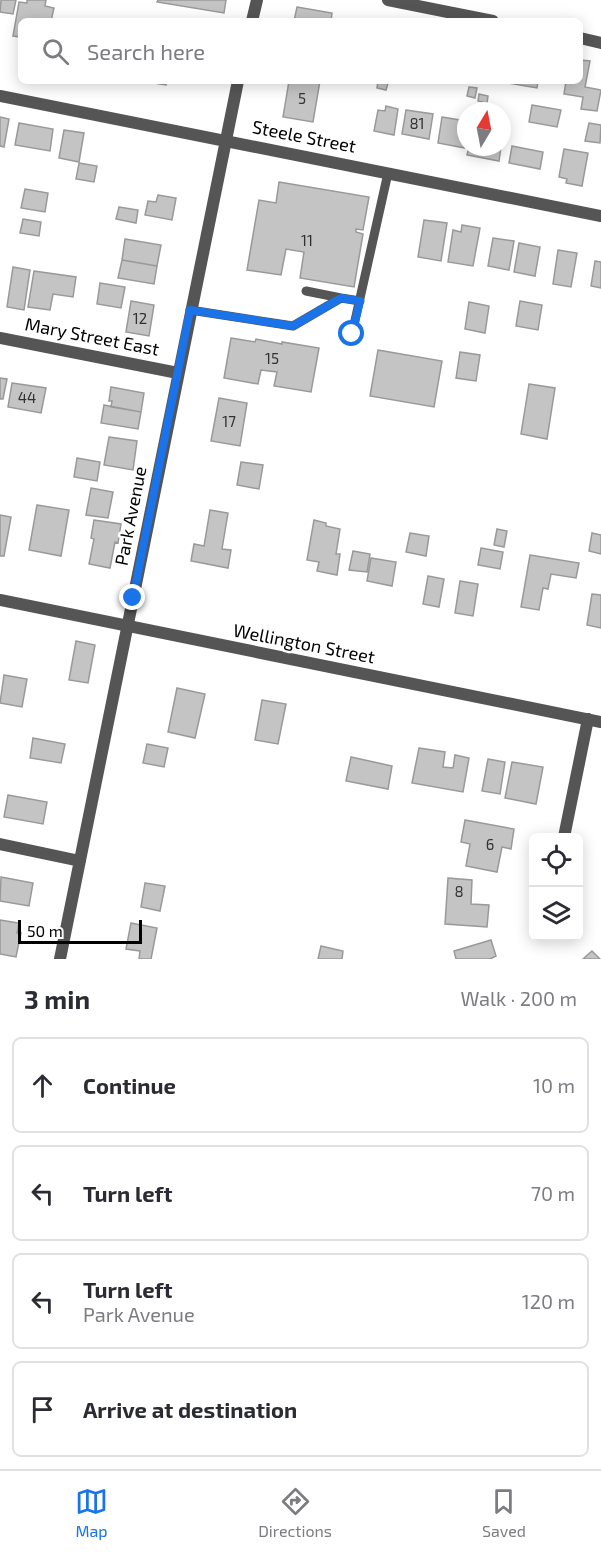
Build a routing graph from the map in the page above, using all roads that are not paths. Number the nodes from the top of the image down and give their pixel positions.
1 (257, 0) edge
2 (388, 0) edge
3 (253, 18) edge
4 (478, 18) edge
5 (583, 39) edge
6 (601, 42) edge
7 (237, 84) edge
8 (0, 96) edge
9 (225, 140) junction
10 (388, 172) junction
11 (601, 216) edge
12 (306, 291) dead end
13 (341, 298) junction
14 (360, 301) junction
15 (190, 310) junction
16 (352, 334) dead end
17 (0, 338) edge
18 (178, 373) junction
19 (0, 600) edge
20 (127, 626) junction
21 (588, 719) junction
22 (601, 722) edge
23 (565, 833) edge
24 (0, 844) edge
25 (80, 861) junction
26 (60, 959) edge

1 - 3 street
2 - 4 street
5 - 6 street
7 - 9 street, Park Avenue
8 - 9 street, Steele Street
9 - 10 street, Steele Street
9 - 15 street, Park Avenue
10 - 11 street, Steele Street
10 - 14 lane
12 - 13 lane
13 - 14 lane
13 - 15 lane
14 - 16 lane
15 - 18 street, Park Avenue
17 - 18 street, Mary Street East
18 - 20 street, Park Avenue
19 - 20 street, Wellington Street
20 - 21 street, Wellington Street
20 - 25 street, Park Avenue
21 - 22 street, Wellington Street
21 - 23 street
24 - 25 street
25 - 26 street, Park Avenue

